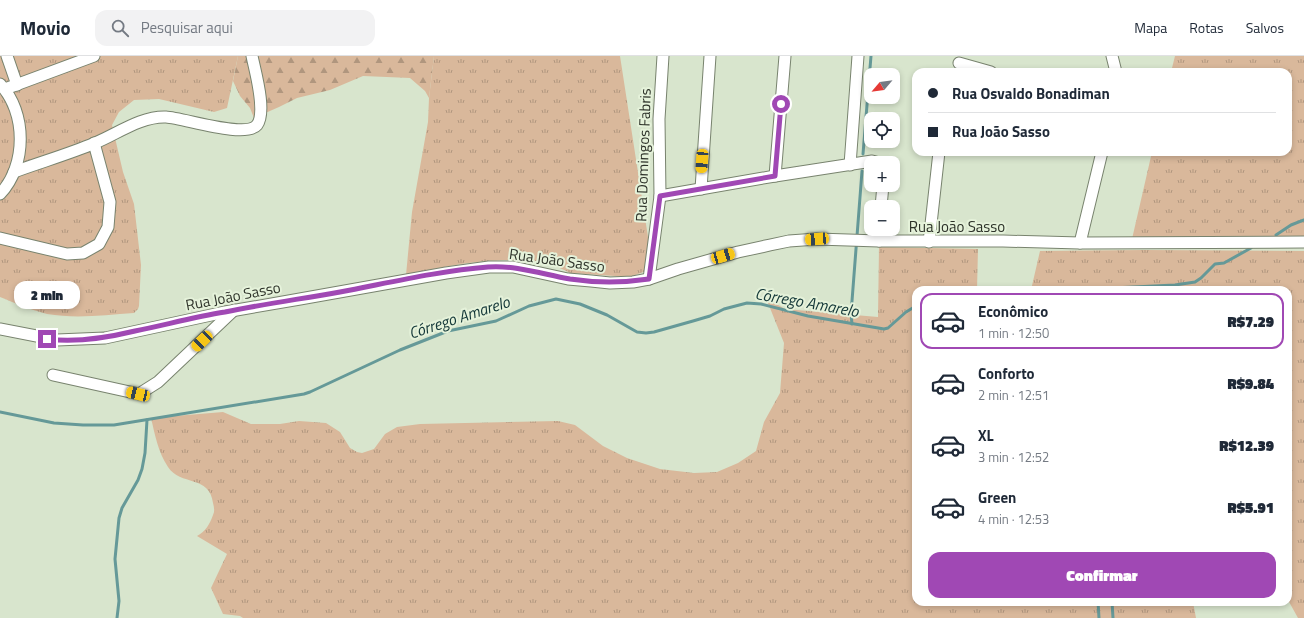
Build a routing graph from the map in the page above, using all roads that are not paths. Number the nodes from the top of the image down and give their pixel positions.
1 (7, 56) edge
2 (94, 56) edge
3 (252, 56) edge
4 (663, 56) edge
5 (710, 56) edge
6 (785, 56) edge
7 (858, 56) edge
8 (1112, 56) edge
9 (958, 64) edge
10 (974, 68) edge
11 (1115, 68) edge
12 (17, 85) junction
13 (2, 87) edge
14 (94, 143) junction
15 (939, 156) edge
16 (1101, 156) edge
17 (864, 162) edge
18 (850, 165) junction
19 (14, 172) junction
20 (775, 176) junction
21 (701, 189) junction
22 (0, 194) edge
23 (660, 196) junction
24 (879, 236) edge
25 (0, 238) edge
26 (879, 241) junction
27 (929, 242) junction
28 (1304, 242) edge
29 (1080, 243) junction
30 (649, 279) junction
31 (234, 310) junction
32 (0, 329) edge
33 (53, 375) dead end

1 - 12 street
2 - 12 street
3 - 14 street
4 - 23 street, Rua Domingos Fabris
5 - 21 street
6 - 20 street
7 - 18 street
8 - 11 street
9 - 10 street
12 - 13 street
13 - 19 street
14 - 19 street
14 - 25 street
15 - 27 street
16 - 29 street
17 - 18 street
18 - 20 street
19 - 22 street
20 - 21 street
21 - 23 street
23 - 30 street, Rua Domingos Fabris
24 - 26 street
26 - 27 street, Rua João Sasso
26 - 30 street, Rua João Sasso
27 - 29 street, Rua João Sasso
28 - 29 street, Rua João Sasso
30 - 31 street, Rua João Sasso
31 - 32 street, Rua João Sasso
31 - 33 street

